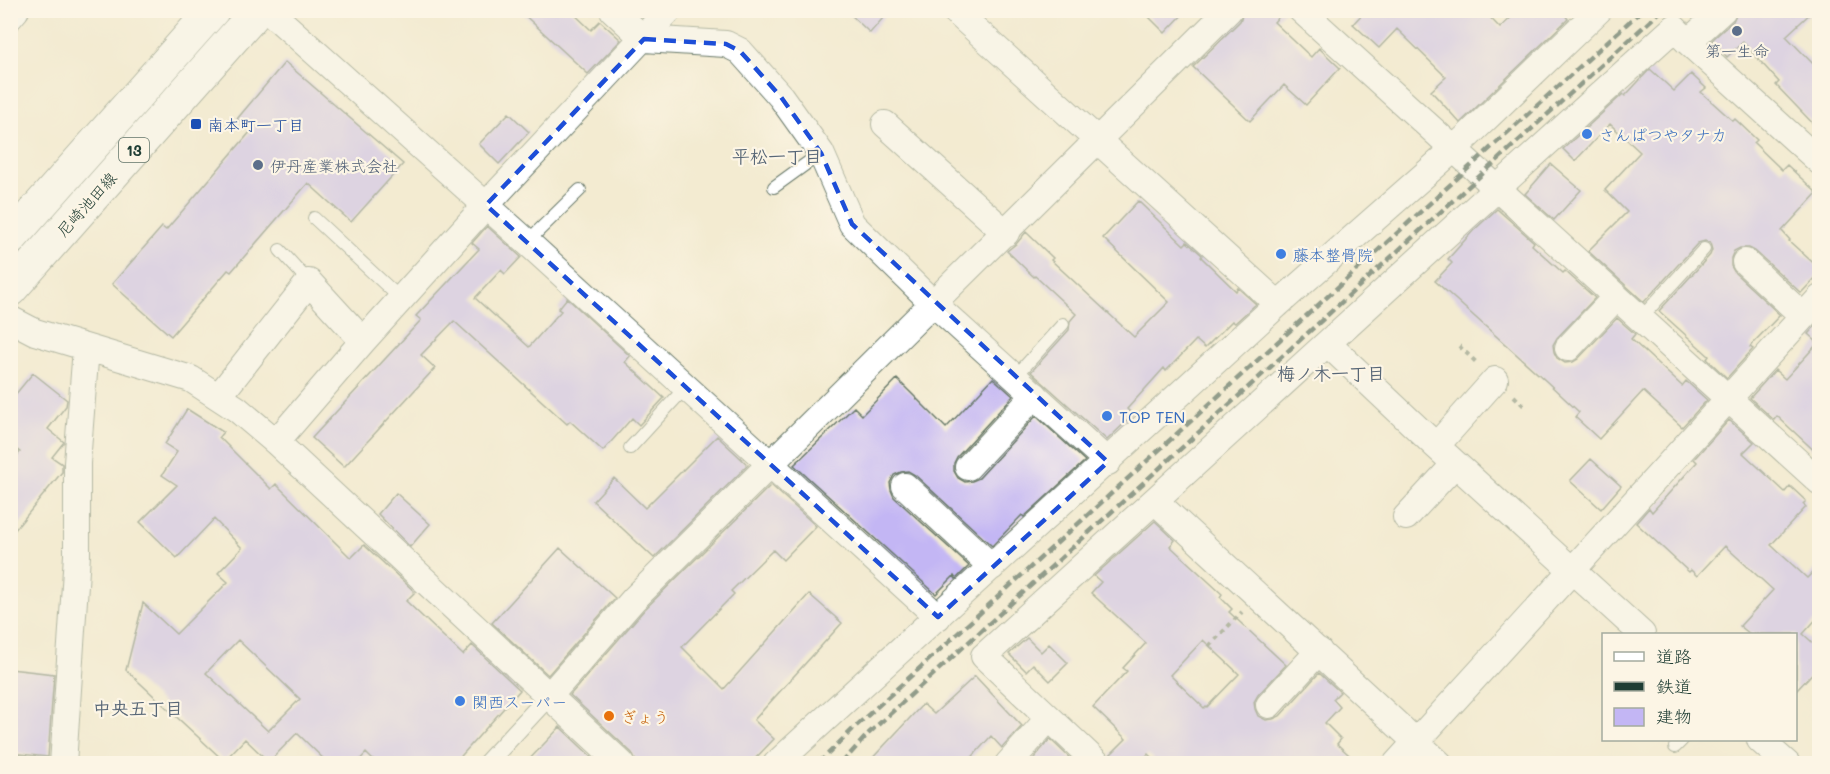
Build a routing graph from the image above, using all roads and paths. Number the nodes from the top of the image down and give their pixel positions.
1 (16, 10) edge
2 (213, 10) edge
3 (258, 10) edge
4 (268, 10) edge
5 (613, 10) edge
6 (669, 10) edge
7 (1229, 10) edge
8 (1301, 10) edge
9 (1599, 10) edge
10 (1723, 10) edge
11 (960, 12) edge
12 (10, 17) edge
13 (644, 39) junction
14 (1688, 42) junction
15 (885, 124) dead end
16 (1098, 142) junction
17 (1454, 149) junction
18 (821, 153) junction
19 (1820, 162) edge
20 (774, 187) dead end
21 (1496, 188) junction
22 (580, 190) dead end
23 (486, 205) junction
24 (314, 218) dead end
25 (1006, 233) junction
26 (10, 238) edge
27 (527, 242) junction
28 (1704, 249) dead end
29 (280, 250) dead end
30 (1745, 262) dead end
31 (309, 282) junction
32 (10, 290) edge
33 (1616, 297) junction
34 (401, 299) junction
35 (934, 304) junction
36 (1278, 304) junction
37 (1811, 307) edge
38 (10, 319) edge
39 (1640, 319) junction
40 (1063, 324) dead end
41 (363, 341) junction
42 (1328, 344) junction
43 (86, 348) junction
44 (1568, 348) dead end
45 (1015, 377) junction
46 (1495, 380) dead end
47 (686, 387) junction
48 (1035, 395) junction
49 (219, 396) junction
50 (1727, 398) junction
51 (276, 442) junction
52 (1436, 446) junction
53 (630, 448) dead end
54 (1108, 462) junction
55 (1455, 464) junction
56 (771, 465) junction
57 (968, 466) dead end
58 (1820, 482) edge
59 (905, 486) dead end
60 (1155, 501) junction
61 (1406, 517) dead end
62 (992, 567) junction
63 (1571, 572) junction
64 (1257, 595) junction
65 (938, 617) junction
66 (1641, 633) edge
67 (1209, 646) dead end
68 (1319, 651) junction
69 (549, 696) junction
70 (1269, 705) dead end
71 (1049, 718) junction
72 (1761, 741) edge
73 (1416, 742) junction
74 (63, 764) edge
75 (80, 764) edge
76 (86, 764) edge
77 (486, 764) edge
78 (622, 764) edge
79 (776, 764) edge
80 (1008, 764) edge
81 (1098, 764) edge
82 (1396, 764) edge
83 (1440, 764) edge
84 (1787, 764) edge

1 - 12 street
2 - 26 main road, 尼崎池田線 / 13
3 - 32 main road, 尼崎池田線 / 13
4 - 23 street
5 - 13 street
6 - 13 street
7 - 16 street
8 - 17 street
9 - 17 street
10 - 14 street
11 - 16 street
13 - 18 street
13 - 23 street
14 - 19 street
14 - 21 street
15 - 25 street
16 - 25 street
16 - 36 street
17 - 21 street
17 - 36 street
18 - 20 lane
18 - 35 street
21 - 33 street
21 - 42 street
22 - 27 lane
23 - 27 street
23 - 34 street
24 - 34 lane
25 - 35 street
27 - 47 street
28 - 39 lane
29 - 31 lane
30 - 37 street
31 - 41 street
31 - 49 street
33 - 39 street
33 - 44 street
34 - 41 street
35 - 45 street
35 - 56 street
36 - 54 street
37 - 50 street
38 - 43 street
39 - 50 street
40 - 45 lane
41 - 51 street
42 - 52 street
42 - 60 street
43 - 49 street
43 - 74 street
45 - 48 street
46 - 52 street
47 - 53 lane
47 - 56 street
48 - 54 street
48 - 57 street
49 - 51 street
50 - 58 street
50 - 63 street
51 - 69 street
52 - 55 street
54 - 62 street
55 - 61 street
55 - 63 street
56 - 65 street
56 - 69 street
59 - 62 street
60 - 64 street
60 - 71 street
62 - 65 street
63 - 66 street
63 - 73 street
64 - 67 path
64 - 68 street
65 - 79 street
68 - 70 street
68 - 73 street
69 - 77 street
69 - 78 street
71 - 80 street
71 - 81 street
72 - 84 street
73 - 82 street
73 - 83 street
75 - 76 street

